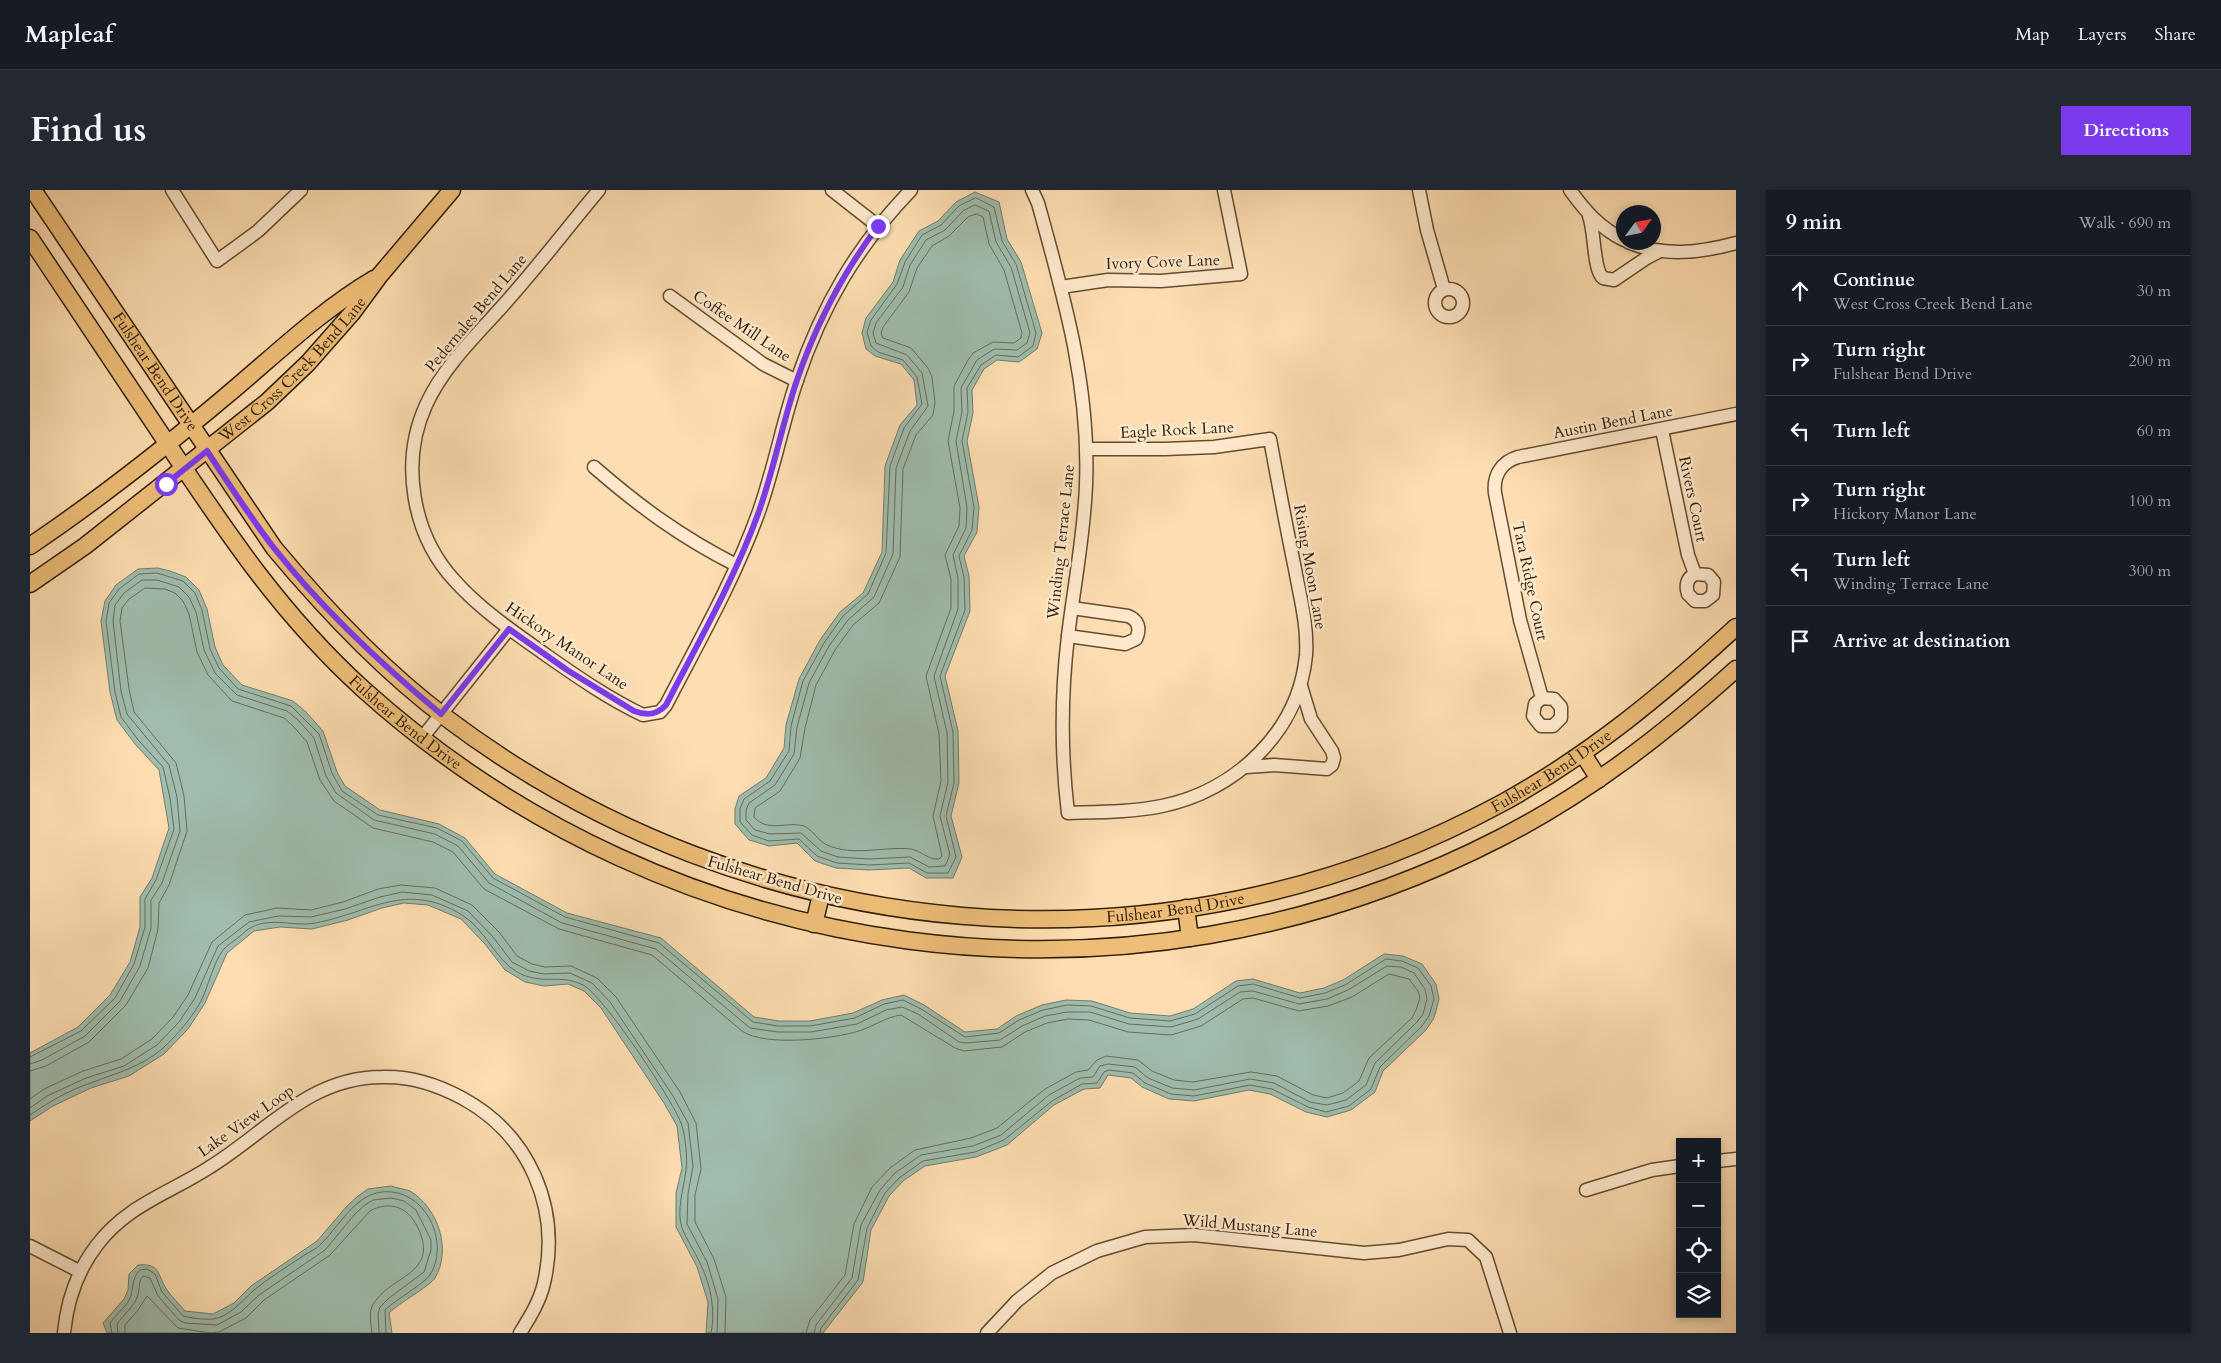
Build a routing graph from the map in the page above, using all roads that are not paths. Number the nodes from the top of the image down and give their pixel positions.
1 (32, 190) edge
2 (172, 190) edge
3 (301, 190) edge
4 (452, 190) edge
5 (599, 190) edge
6 (832, 190) edge
7 (911, 190) edge
8 (1032, 190) edge
9 (1224, 190) edge
10 (1419, 190) edge
11 (1570, 190) edge
12 (1589, 216) junction
13 (878, 226) junction
14 (1616, 235) edge
15 (30, 238) edge
16 (1736, 243) edge
17 (1654, 250) edge
18 (1660, 252) junction
19 (380, 275) junction
20 (1061, 287) junction
21 (1444, 289) dead end
22 (670, 296) dead end
23 (797, 381) junction
24 (1736, 414) edge
25 (191, 426) junction
26 (1662, 430) junction
27 (1270, 439) joint
28 (168, 444) junction
29 (1086, 449) junction
30 (207, 451) junction
31 (594, 467) dead end
32 (184, 470) junction
33 (1500, 470) joint
34 (416, 502) joint
35 (30, 546) edge
36 (736, 566) junction
37 (1695, 574) dead end
38 (30, 584) edge
39 (1072, 608) junction
40 (1736, 627) edge
41 (509, 629) junction
42 (1068, 636) junction
43 (1736, 669) edge
44 (1301, 686) junction
45 (1542, 698) dead end
46 (441, 714) junction
47 (422, 738) junction
48 (1583, 754) junction
49 (1246, 767) junction
50 (1599, 779) junction
51 (1068, 813) joint
52 (821, 894) junction
53 (1186, 908) junction
54 (814, 924) junction
55 (1190, 938) junction
56 (1736, 1160) edge
57 (1721, 1161) edge
58 (1676, 1167) edge
59 (1586, 1190) dead end
60 (30, 1246) edge
61 (79, 1271) junction
62 (64, 1333) edge
63 (520, 1333) edge
64 (987, 1333) edge
65 (1510, 1333) edge

1 - 25 main road, Fulshear Bend Drive
2 - 3 street
4 - 19 main road, West Cross Creek Bend Lane
5 - 34 street, Pedernales Bend Lane
6 - 13 street
7 - 13 street
8 - 20 street, Winding Terrace Lane
9 - 20 street, Ivory Cove Lane
10 - 21 street
11 - 12 street
12 - 14 street
12 - 18 street
13 - 23 street
15 - 28 main road, Fulshear Bend Drive
16 - 18 street
17 - 18 street
19 - 25 main road, West Cross Creek Bend Lane
19 - 30 main road, West Cross Creek Bend Lane
20 - 29 street, Winding Terrace Lane
22 - 23 street, Coffee Mill Lane
23 - 36 street
24 - 26 street, Austin Bend Lane
25 - 28 main road, West Cross Creek Bend Lane
25 - 30 main road, Fulshear Bend Drive
26 - 33 street, Austin Bend Lane
26 - 37 street, Rivers Court
27 - 29 street, Eagle Rock Lane
27 - 44 street, Rising Moon Lane
28 - 32 main road, Fulshear Bend Drive
28 - 35 main road, West Cross Creek Bend Lane
29 - 39 street, Winding Terrace Lane
30 - 32 main road, West Cross Creek Bend Lane
30 - 46 main road, Fulshear Bend Drive
31 - 36 street
32 - 38 main road, West Cross Creek Bend Lane
32 - 47 main road, Fulshear Bend Drive
33 - 45 street, Tara Ridge Court
34 - 41 street, Hickory Manor Lane
36 - 41 street, Hickory Manor Lane
39 - 42 street, Winding Terrace Lane
39 - 42 street
40 - 48 main road, Fulshear Bend Drive
41 - 46 street
42 - 51 street, Winding Terrace Lane
43 - 50 main road, Fulshear Bend Drive
44 - 49 street, Rising Moon Lane
44 - 49 street
46 - 47 street
46 - 52 main road, Fulshear Bend Drive
47 - 54 main road, Fulshear Bend Drive
48 - 50 main road
48 - 53 main road, Fulshear Bend Drive
49 - 51 street, Rising Moon Lane
50 - 55 main road, Fulshear Bend Drive
52 - 53 main road, Fulshear Bend Drive
52 - 54 main road
53 - 55 main road
54 - 55 main road, Fulshear Bend Drive
56 - 57 street
58 - 59 street
60 - 61 street
61 - 62 street, Lake View Loop
61 - 63 street, Lake View Loop
64 - 65 street, Wild Mustang Lane

